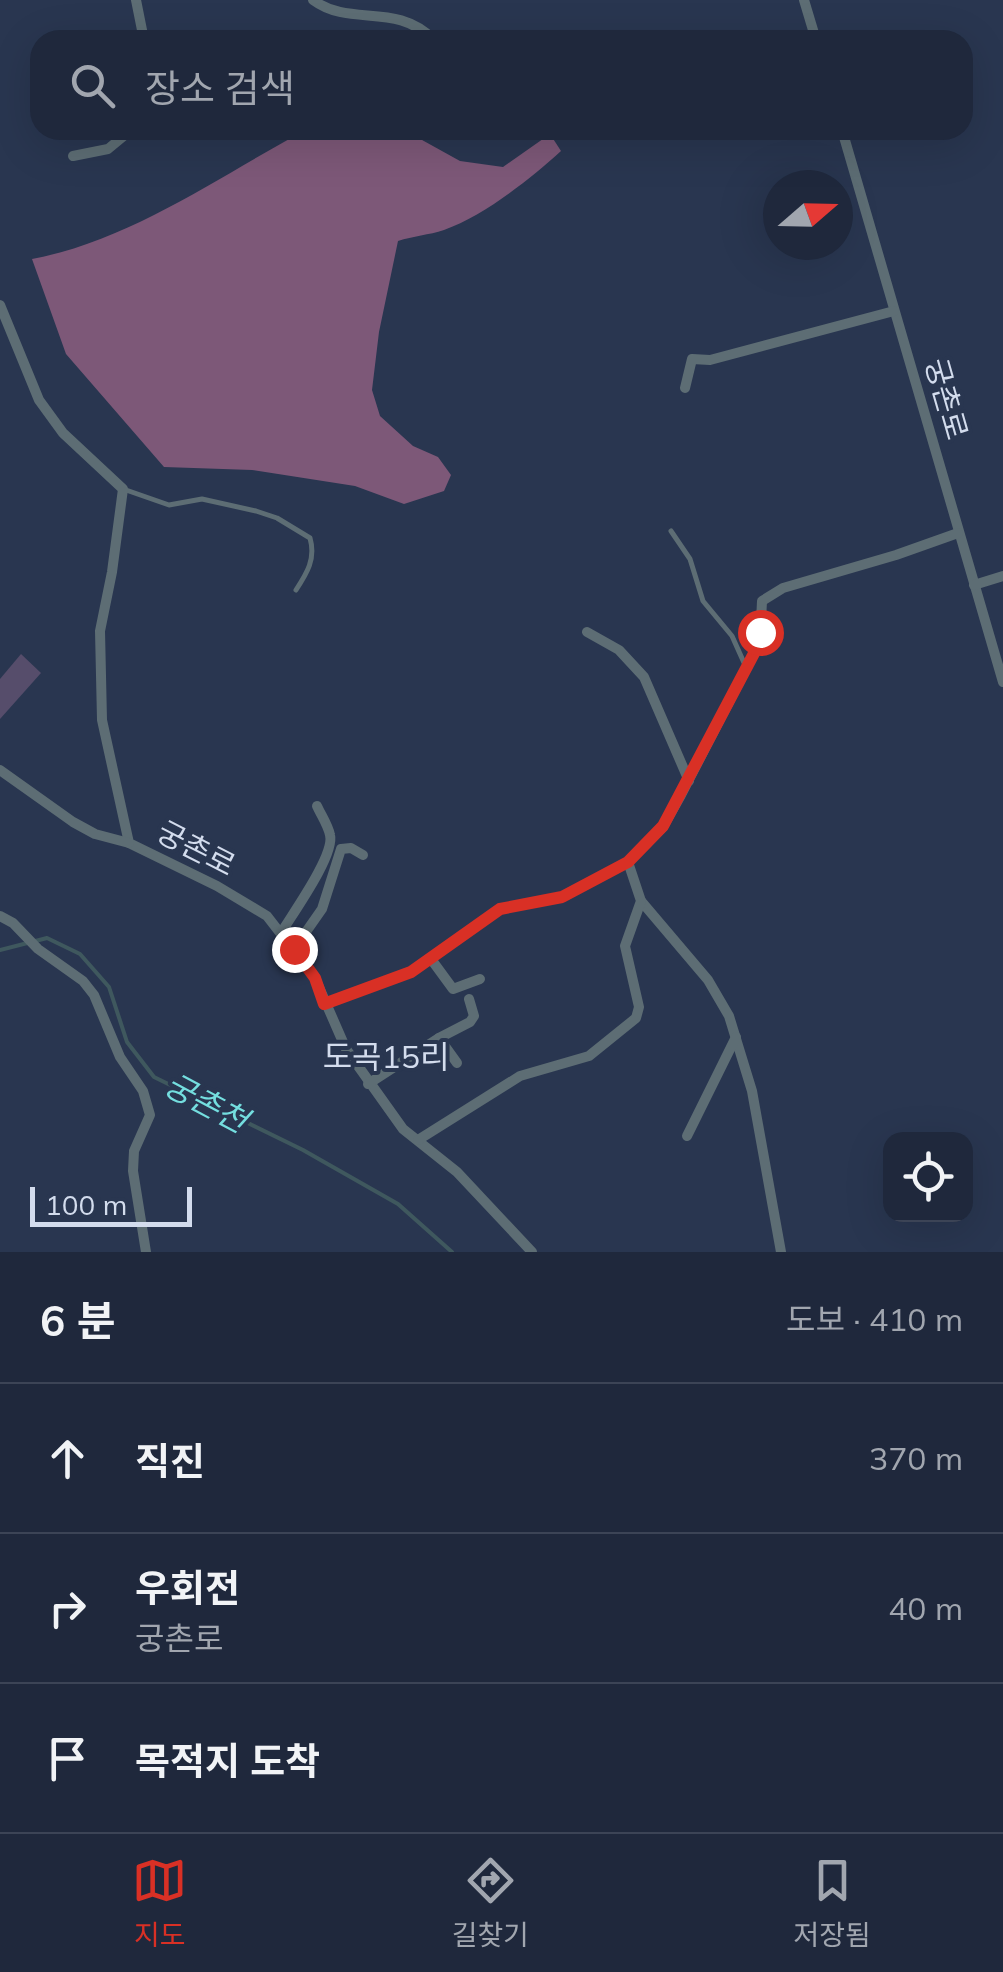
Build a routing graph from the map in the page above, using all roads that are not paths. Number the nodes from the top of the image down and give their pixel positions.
1 (136, 0) edge
2 (313, 0) edge
3 (804, 0) edge
4 (142, 30) edge
5 (421, 30) edge
6 (813, 30) edge
7 (118, 140) edge
8 (845, 140) edge
9 (73, 156) dead end
10 (0, 305) edge
11 (894, 311) junction
12 (684, 388) dead end
13 (123, 489) junction
14 (672, 532) dead end
15 (958, 533) junction
16 (1003, 576) edge
17 (974, 585) junction
18 (296, 590) dead end
19 (587, 632) dead end
20 (746, 668) junction
21 (1003, 682) edge
22 (0, 770) edge
23 (688, 781) junction
24 (317, 806) dead end
25 (128, 843) junction
26 (363, 855) dead end
27 (628, 862) junction
28 (641, 901) junction
29 (0, 916) edge
30 (282, 933) junction
31 (294, 949) junction
32 (432, 959) junction
33 (480, 979) dead end
34 (469, 999) dead end
35 (324, 1004) junction
36 (737, 1036) junction
37 (439, 1038) junction
38 (457, 1063) dead end
39 (368, 1084) junction
40 (686, 1136) dead end
41 (418, 1140) junction
42 (146, 1252) edge
43 (532, 1252) edge
44 (781, 1252) edge

1 - 4 street
2 - 5 street
3 - 6 street
7 - 9 street
8 - 11 street, 궁촌로
10 - 13 street
11 - 12 street
11 - 15 street, 궁촌로
13 - 18 lane
13 - 25 street, 궁촌로
14 - 20 lane
15 - 17 street, 궁촌로
15 - 20 street
16 - 17 street
17 - 21 street, 궁촌로
19 - 23 street
20 - 23 street
22 - 25 street
23 - 27 street
24 - 30 street
25 - 30 street, 궁촌로
26 - 31 street
27 - 28 street
27 - 32 street
28 - 36 street
28 - 41 street
29 - 42 street
30 - 31 street, 궁촌로
31 - 35 street, 궁촌로
32 - 33 street
32 - 35 street
34 - 37 street
35 - 39 street, 궁촌로
36 - 40 street
36 - 44 street
37 - 38 street
37 - 39 street
39 - 41 street, 궁촌로
41 - 43 street, 궁촌로

